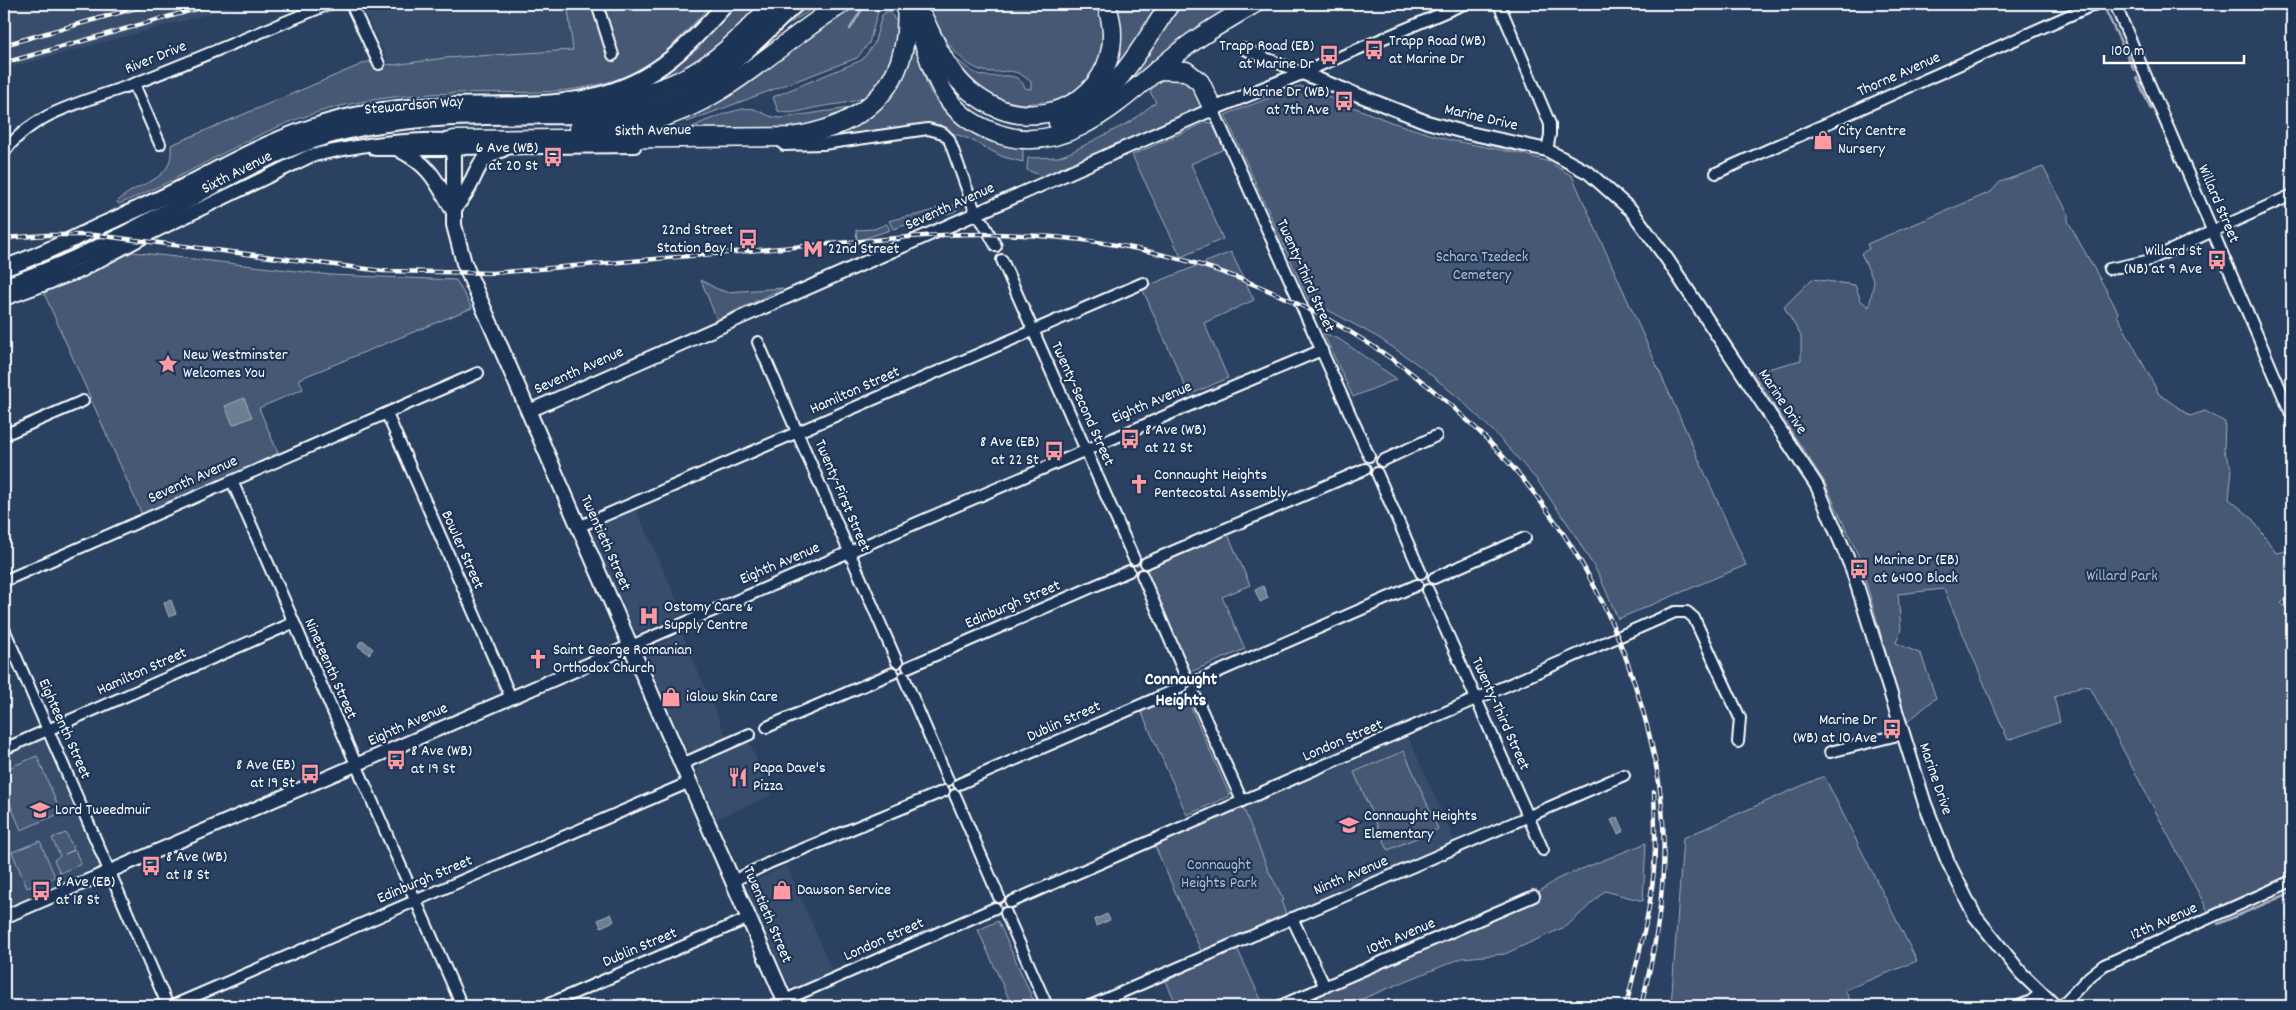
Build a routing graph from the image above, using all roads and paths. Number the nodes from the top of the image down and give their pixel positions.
1 (329, 4) edge
2 (351, 4) edge
3 (597, 4) edge
4 (726, 4) edge
5 (772, 4) edge
6 (796, 4) edge
7 (830, 4) edge
8 (842, 4) edge
9 (1106, 4) edge
10 (1170, 4) edge
11 (1254, 4) edge
12 (1464, 4) edge
13 (1499, 4) edge
14 (2095, 4) edge
15 (2116, 4) edge
16 (912, 10) edge
17 (1244, 49) dead end
18 (613, 55) dead end
19 (379, 64) dead end
20 (1157, 70) junction
21 (1302, 73) junction
22 (134, 84) junction
23 (690, 93) junction
24 (567, 102) junction
25 (1213, 109) junction
26 (160, 144) dead end
27 (454, 145) junction
28 (362, 147) junction
29 (503, 149) junction
30 (400, 150) junction
31 (1546, 150) junction
32 (4, 153) edge
33 (1716, 173) dead end
34 (2292, 195) edge
35 (453, 211) junction
36 (976, 214) junction
37 (2213, 232) junction
38 (996, 246) dead end
39 (1002, 260) dead end
40 (4, 268) edge
41 (2109, 269) dead end
42 (1143, 283) dead end
43 (4, 286) edge
44 (4, 299) edge
45 (1033, 329) junction
46 (758, 342) dead end
47 (1322, 350) junction
48 (478, 373) dead end
49 (83, 401) dead end
50 (529, 411) junction
51 (387, 414) junction
52 (2292, 416) edge
53 (798, 433) junction
54 (4, 435) edge
55 (1436, 436) dead end
56 (1085, 450) junction
57 (1369, 456) junction
58 (1382, 461) junction
59 (1365, 468) junction
60 (1377, 473) junction
61 (232, 481) junction
62 (578, 527) junction
63 (1524, 538) dead end
64 (850, 552) junction
65 (1134, 559) junction
66 (1146, 563) junction
67 (1129, 571) junction
68 (1421, 573) junction
69 (1142, 575) junction
70 (1434, 578) junction
71 (4, 580) edge
72 (1417, 585) junction
73 (1428, 590) junction
74 (293, 623) junction
75 (4, 629) edge
76 (631, 646) junction
77 (898, 662) junction
78 (908, 667) junction
79 (893, 673) junction
80 (904, 677) junction
81 (1186, 677) junction
82 (1197, 681) junction
83 (1182, 687) junction
84 (1193, 692) junction
85 (511, 698) junction
86 (1476, 699) junction
87 (767, 727) dead end
88 (48, 730) junction
89 (750, 734) dead end
90 (1902, 734) junction
91 (1738, 742) dead end
92 (4, 749) edge
93 (1830, 752) dead end
94 (682, 764) junction
95 (357, 765) junction
96 (1624, 775) dead end
97 (948, 780) junction
98 (690, 782) junction
99 (959, 784) junction
100 (944, 790) junction
101 (955, 795) junction
102 (1242, 801) junction
103 (1528, 816) junction
104 (1543, 850) dead end
105 (110, 872) junction
106 (733, 881) junction
107 (2292, 881) edge
108 (1534, 896) dead end
109 (999, 897) junction
110 (416, 900) junction
111 (1011, 902) junction
112 (995, 908) junction
113 (1006, 913) junction
114 (4, 917) edge
115 (749, 918) junction
116 (1292, 918) junction
117 (1325, 987) junction
118 (2040, 993) junction
119 (786, 1003) edge
120 (170, 1006) edge
121 (462, 1006) edge
122 (544, 1006) edge
123 (1047, 1006) edge
124 (1090, 1006) edge
125 (1280, 1006) edge
126 (2019, 1006) edge
127 (2055, 1006) edge
128 (2060, 1006) edge

1 - 22 street, River Drive
2 - 19 street
3 - 18 street
4 - 24 main road, Stewardson Way
5 - 24 highway
6 - 23 main road, Stewardson Way
7 - 23 highway
8 - 27 highway
9 - 16 highway
10 - 16 highway
11 - 20 highway
12 - 21 street
13 - 31 street
14 - 33 street, Thorne Avenue
15 - 37 street, Willard Street
16 - 20 highway
16 - 27 highway
17 - 21 street, Marine Drive
20 - 25 highway
21 - 25 street, Seventh Avenue
21 - 31 street, Marine Drive
22 - 26 street
22 - 32 street, River Drive
23 - 43 main road, Stewardson Way
24 - 40 main road, Stewardson Way
25 - 36 street, Seventh Avenue
25 - 47 street, Twenty-Third Street
27 - 28 street, Sixth Avenue
27 - 29 street, Sixth Avenue
27 - 30 street, Sixth Avenue
27 - 35 main road, Twentieth Street
28 - 30 street, Sixth Avenue
28 - 44 street, Sixth Avenue
29 - 35 main road
29 - 36 street, Sixth Avenue
30 - 35 main road
31 - 90 street, Marine Drive
34 - 37 street
35 - 50 main road, Twentieth Street
36 - 38 street
36 - 50 street, Seventh Avenue
37 - 41 street
37 - 52 street, Willard Street
39 - 45 street, Twenty-Second Street
42 - 45 street, Hamilton Street
45 - 53 street, Hamilton Street
45 - 56 street, Twenty-Second Street
46 - 53 street, Twenty-First Street
47 - 56 street, Eighth Avenue
47 - 57 street, Twenty-Third Street
48 - 51 street, Seventh Avenue
49 - 54 street
50 - 62 main road, Twentieth Street
51 - 61 street, Seventh Avenue
51 - 85 street, Bowler Street
53 - 62 street, Hamilton Street
53 - 64 street, Twenty-First Street
55 - 58 street
56 - 64 street, Eighth Avenue
56 - 65 street, Twenty-Second Street
57 - 58 street
57 - 59 street
58 - 60 street
59 - 60 street
59 - 66 street
60 - 68 street
61 - 71 street, Seventh Avenue
61 - 74 street, Nineteenth Street
62 - 76 main road, Twentieth Street
63 - 70 street
64 - 76 street, Eighth Avenue
64 - 77 street, Twenty-First Street
65 - 66 street
65 - 67 street
66 - 69 street
67 - 69 street
67 - 78 street, Edinburgh Street
68 - 70 street
68 - 72 street
69 - 81 street
70 - 73 street
72 - 73 street
72 - 82 street
73 - 86 street, Twenty-Third Street
74 - 88 street, Hamilton Street
74 - 95 street, Nineteenth Street
75 - 88 street, Eighteenth Street
76 - 85 street, Eighth Avenue
76 - 94 main road, Twentieth Street
77 - 78 street
77 - 79 street
78 - 80 street
79 - 80 street
79 - 87 street
80 - 97 street
81 - 82 street
81 - 83 street
82 - 84 street
83 - 84 street
83 - 99 street, Dublin Street
84 - 102 street
85 - 95 street, Eighth Avenue
86 - 91 street, London Street
86 - 102 street, London Street
86 - 103 street, Twenty-Third Street
88 - 92 street, Hamilton Street
88 - 105 street, Eighteenth Street
89 - 94 street
90 - 93 street
90 - 118 street, Marine Drive
94 - 98 main road, Twentieth Street
95 - 105 street, Eighth Avenue
95 - 110 street, Nineteenth Street
96 - 103 street, Ninth Avenue
97 - 99 street
97 - 100 street
98 - 106 main road, Twentieth Street
98 - 110 street, Edinburgh Street
99 - 101 street
100 - 101 street
100 - 106 street
101 - 109 street
102 - 111 street, London Street
103 - 104 street, Twenty-Third Street
103 - 116 street, Ninth Avenue
105 - 114 street, Eighth Avenue
105 - 120 street, Eighteenth Street
106 - 115 main road, Twentieth Street
107 - 128 street, 12th Avenue
108 - 117 street, 10th Avenue
109 - 111 street
109 - 112 street
110 - 120 street, Edinburgh Street
110 - 121 street, Nineteenth Street
111 - 113 street
112 - 113 street
112 - 119 street, London Street
113 - 123 street
115 - 119 main road, Twentieth Street
115 - 122 street, Dublin Street
116 - 117 street
116 - 124 street, Ninth Avenue
117 - 125 street, 10th Avenue
118 - 126 street
118 - 127 street, Marine Drive

